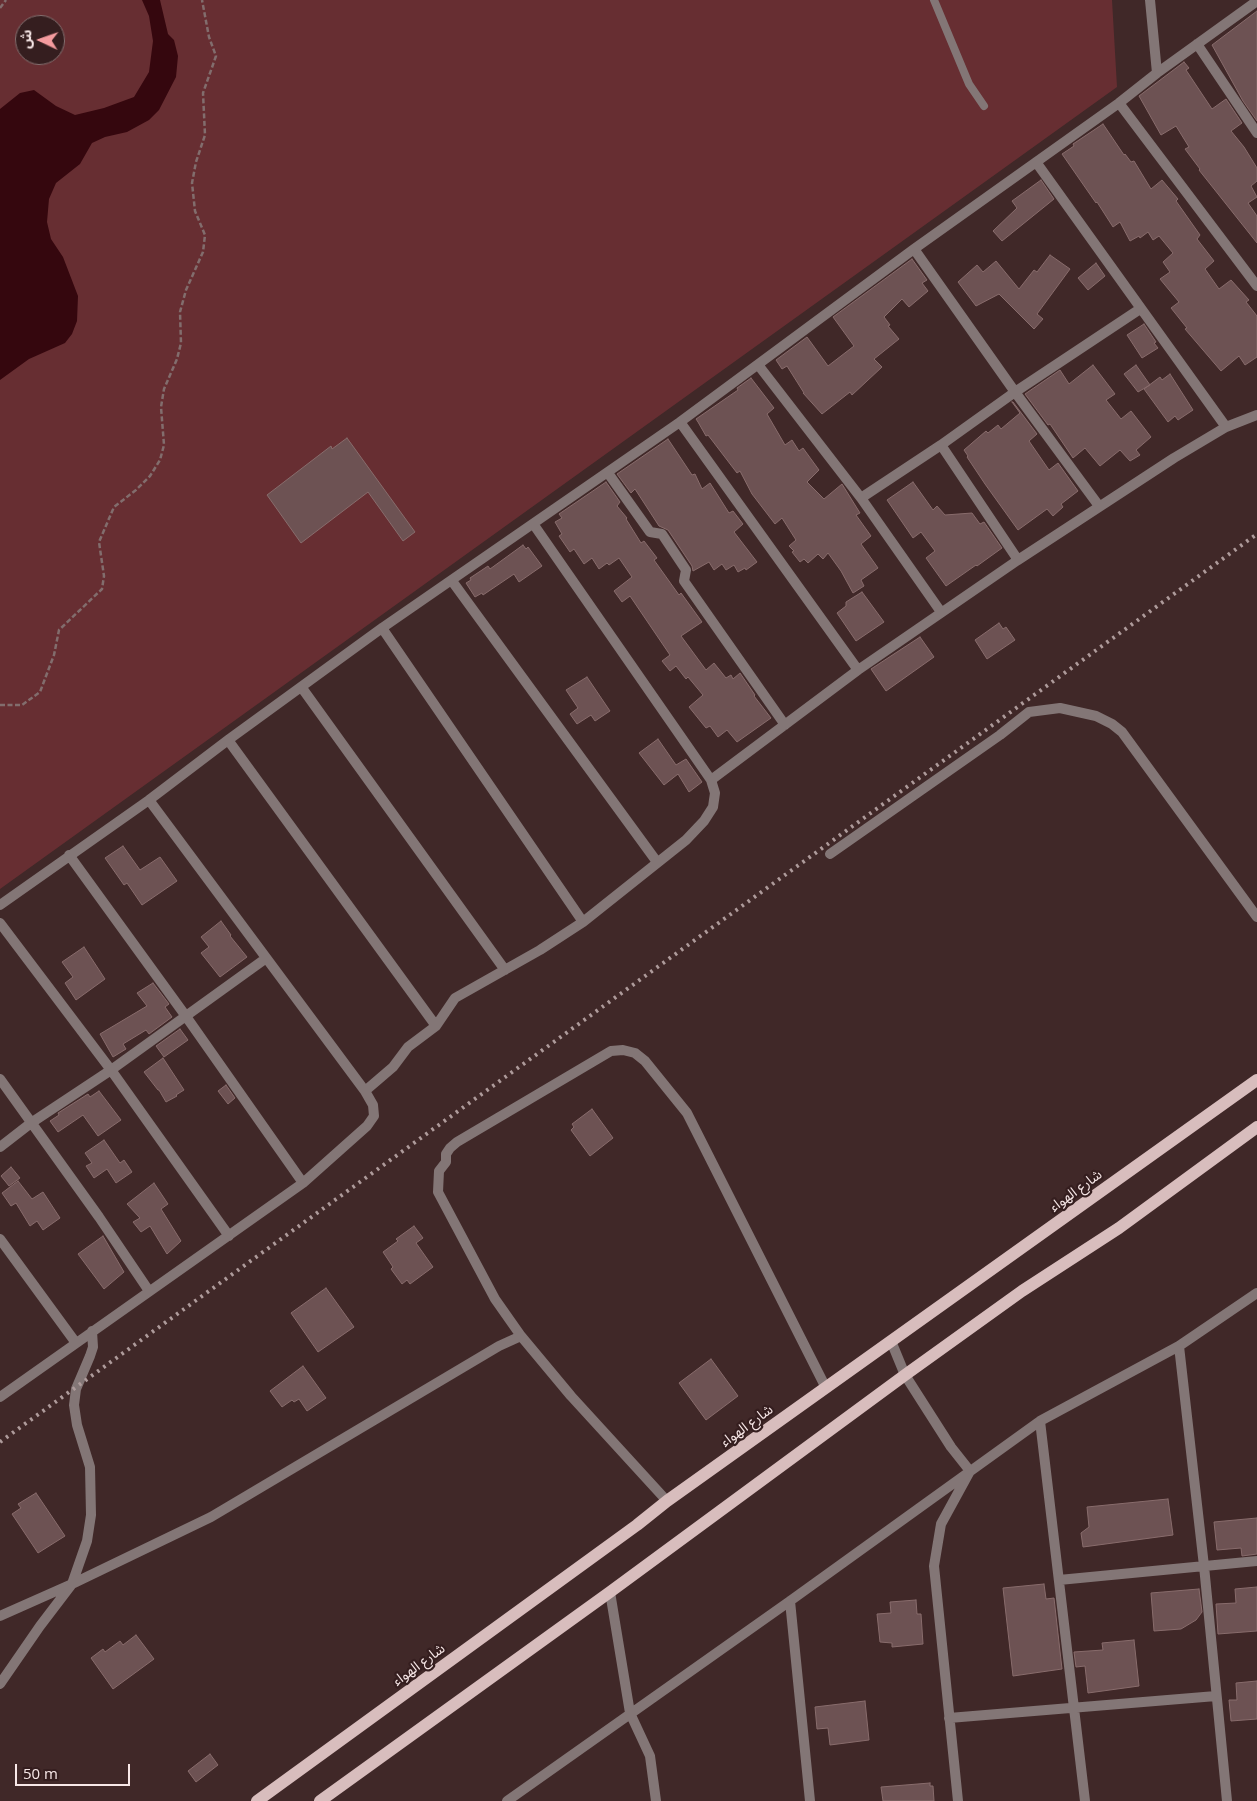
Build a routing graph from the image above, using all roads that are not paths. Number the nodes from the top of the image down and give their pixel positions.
1 (934, 0) edge
2 (1150, 0) edge
3 (1257, 1) edge
4 (1197, 44) junction
5 (1157, 73) junction
6 (1119, 103) junction
7 (984, 106) dead end
8 (1257, 133) edge
9 (1036, 162) junction
10 (914, 249) junction
11 (1257, 286) edge
12 (1140, 309) junction
13 (758, 366) junction
14 (1015, 392) junction
15 (1257, 415) edge
16 (680, 422) junction
17 (1226, 428) junction
18 (941, 445) junction
19 (608, 473) junction
20 (861, 498) junction
21 (1099, 506) junction
22 (534, 525) junction
23 (1018, 560) junction
24 (452, 581) junction
25 (941, 612) junction
26 (382, 628) junction
27 (858, 670) junction
28 (302, 688) junction
29 (785, 725) junction
30 (228, 740) junction
31 (711, 780) junction
32 (149, 800) junction
33 (830, 854) dead end
34 (69, 855) junction
35 (657, 862) junction
36 (0, 905) edge
37 (1257, 917) edge
38 (583, 922) junction
39 (0, 923) edge
40 (265, 959) junction
41 (505, 970) junction
42 (185, 1015) junction
43 (436, 1026) junction
44 (111, 1070) junction
45 (0, 1079) edge
46 (1257, 1080) edge
47 (365, 1091) junction
48 (31, 1123) junction
49 (1257, 1126) edge
50 (0, 1147) edge
51 (304, 1182) junction
52 (229, 1236) junction
53 (0, 1239) edge
54 (149, 1291) junction
55 (1257, 1293) edge
56 (92, 1331) junction
57 (521, 1336) junction
58 (891, 1341) junction
59 (76, 1343) junction
60 (1179, 1346) junction
61 (905, 1375) junction
62 (826, 1388) junction
63 (0, 1397) edge
64 (1040, 1421) junction
65 (970, 1471) junction
66 (667, 1502) junction
67 (1257, 1561) edge
68 (1204, 1566) junction
69 (1059, 1580) junction
70 (72, 1584) junction
71 (610, 1592) junction
72 (790, 1601) junction
73 (0, 1616) edge
74 (0, 1684) edge
75 (1216, 1696) junction
76 (1074, 1708) junction
77 (630, 1713) junction
78 (949, 1718) junction
79 (257, 1801) edge
80 (320, 1801) edge
81 (506, 1801) edge
82 (656, 1801) edge
83 (810, 1801) edge
84 (958, 1801) edge
85 (1085, 1801) edge
86 (1227, 1801) edge

1 - 7 lane
2 - 5 street
3 - 4 street
4 - 5 street
4 - 8 street
5 - 6 street
6 - 9 street
6 - 11 street
9 - 10 street
9 - 12 street
10 - 13 street
10 - 14 street
12 - 14 street
12 - 17 street
13 - 16 street
13 - 20 street
14 - 18 street
14 - 21 street
15 - 17 street
16 - 19 street
16 - 27 street
17 - 21 street
18 - 20 street
18 - 23 street
19 - 22 street
19 - 29 street
20 - 25 street
21 - 23 street
22 - 24 street
22 - 31 street
23 - 25 street
24 - 26 street
24 - 35 street
25 - 27 street
26 - 28 street
26 - 38 street
27 - 29 street
28 - 30 street
28 - 41 street
29 - 31 street
30 - 32 street
30 - 43 street
31 - 35 street
32 - 34 street
32 - 40 street
33 - 37 street
34 - 36 street
34 - 42 street
35 - 38 street
38 - 41 street
39 - 44 street
40 - 42 street
40 - 47 street
41 - 43 street
42 - 44 street
42 - 51 street
43 - 47 street
44 - 48 street
44 - 52 street
45 - 48 street
46 - 58 main road, شارع الهواء
47 - 51 street
48 - 50 street
48 - 54 street
49 - 61 main road
51 - 52 street
52 - 54 street
53 - 59 street
54 - 56 street
55 - 60 street
56 - 59 street
56 - 70 street
57 - 62 street
57 - 66 street
57 - 70 street
58 - 61 street
58 - 62 main road, شارع الهواء
59 - 63 street
60 - 64 street
60 - 68 street
61 - 65 street
61 - 71 main road
62 - 66 main road, شارع الهواء
64 - 65 street
64 - 69 street
65 - 72 street
65 - 78 street
66 - 79 main road, شارع الهواء
67 - 68 street
68 - 69 street
68 - 75 street
69 - 76 street
70 - 73 street
70 - 74 street
71 - 77 street
71 - 80 main road
72 - 77 street
72 - 83 street
75 - 76 street
75 - 86 street
76 - 78 street
76 - 85 street
77 - 81 street
77 - 82 street
78 - 84 street

